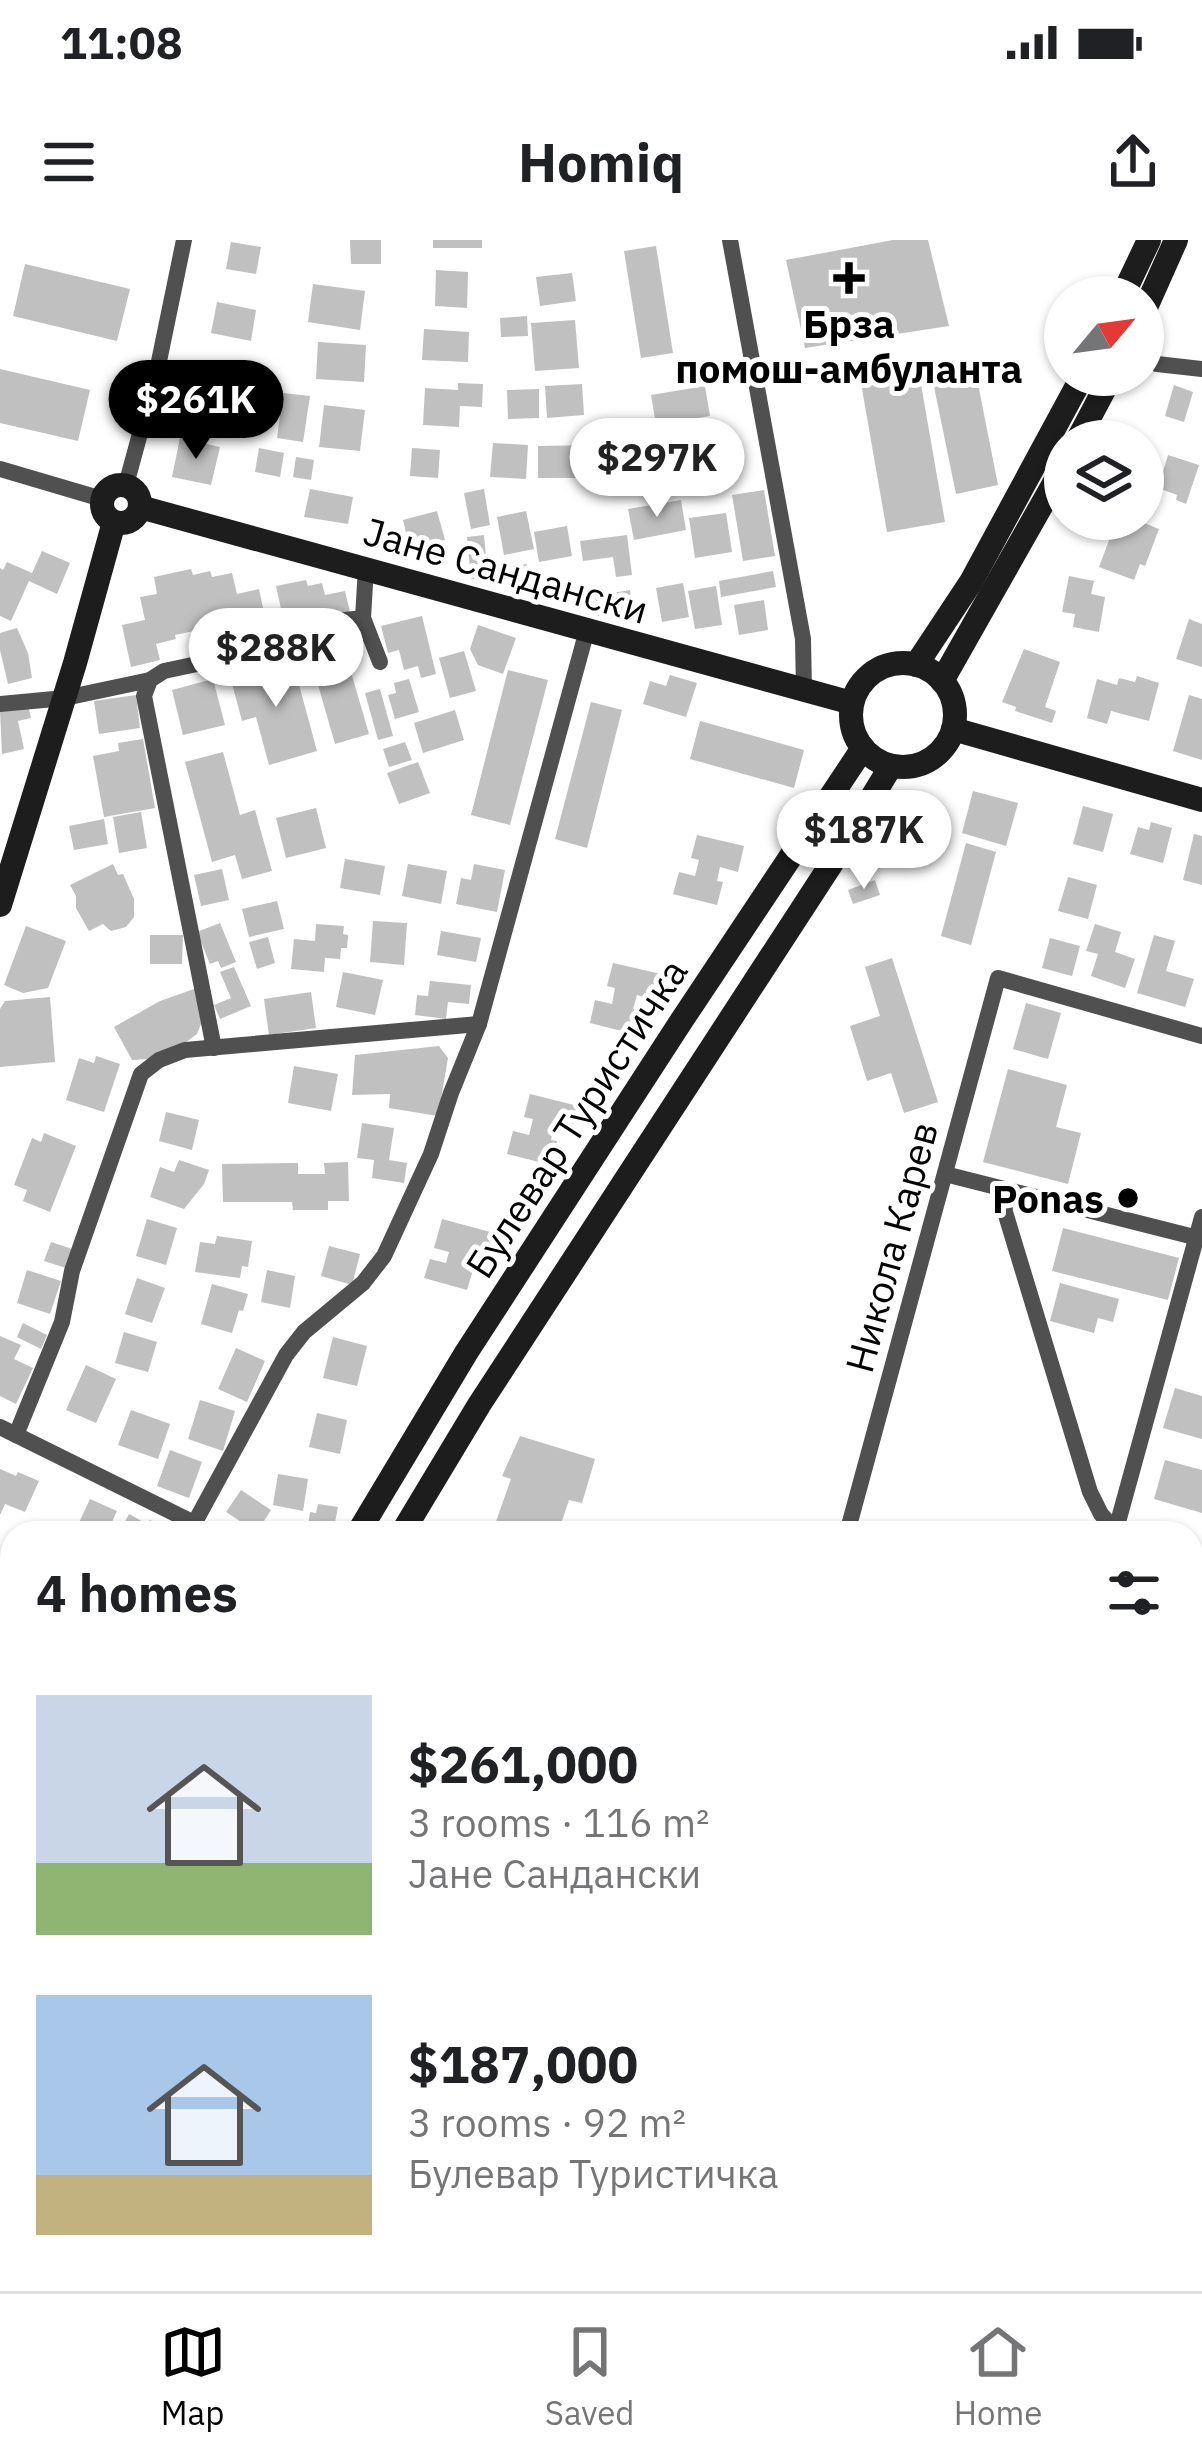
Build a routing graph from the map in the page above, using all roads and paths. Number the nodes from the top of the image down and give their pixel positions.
1 (184, 240) edge
2 (730, 240) edge
3 (1149, 240) edge
4 (1176, 240) edge
5 (1132, 276) edge
6 (1160, 276) edge
7 (1164, 365) edge
8 (1202, 369) edge
9 (1072, 396) edge
10 (0, 469) edge
11 (126, 484) junction
12 (102, 499) junction
13 (1044, 501) edge
14 (140, 506) junction
15 (114, 522) junction
16 (366, 567) junction
17 (363, 618) junction
18 (587, 630) junction
19 (380, 662) dead end
20 (916, 665) junction
21 (150, 680) junction
22 (943, 681) junction
23 (804, 691) junction
24 (64, 698) junction
25 (852, 703) junction
26 (0, 704) edge
27 (952, 728) junction
28 (863, 748) junction
29 (891, 766) junction
30 (1202, 800) edge
31 (5, 877) edge
32 (0, 905) edge
33 (479, 1024) junction
34 (1202, 1036) edge
35 (214, 1048) junction
36 (945, 1174) junction
37 (1004, 1190) junction
38 (1202, 1217) edge
39 (1199, 1239) edge
40 (8, 1431) edge
41 (179, 1521) edge
42 (196, 1521) edge
43 (365, 1521) edge
44 (410, 1521) edge
45 (850, 1521) edge
46 (1107, 1521) edge
47 (1119, 1521) edge

1 - 11 street
2 - 23 street
3 - 5 main road
4 - 6 main road
7 - 8 street
9 - 20 main road
10 - 12 street
11 - 12 main road
11 - 14 main road
12 - 15 main road
13 - 22 main road
14 - 15 main road
14 - 16 main road, Јане Сандански
15 - 24 main road
16 - 17 street
16 - 18 main road, Јане Сандански
17 - 19 street
17 - 21 street
18 - 23 main road, Јане Сандански
18 - 33 street
20 - 22 main road
20 - 25 main road
21 - 24 street
21 - 35 street
22 - 27 main road
23 - 25 main road, Јане Сандански
24 - 26 street
24 - 31 main road
25 - 28 main road
27 - 29 main road
27 - 30 main road
28 - 29 main road
28 - 43 main road, Булевар Туристичка
29 - 44 main road, Булевар Туристичка
31 - 32 main road
33 - 35 street
33 - 42 street
34 - 36 street, Никола Карев
35 - 40 street
36 - 37 street
36 - 45 street, Никола Карев
37 - 39 street
37 - 46 street
38 - 39 street
39 - 47 street
40 - 41 street

